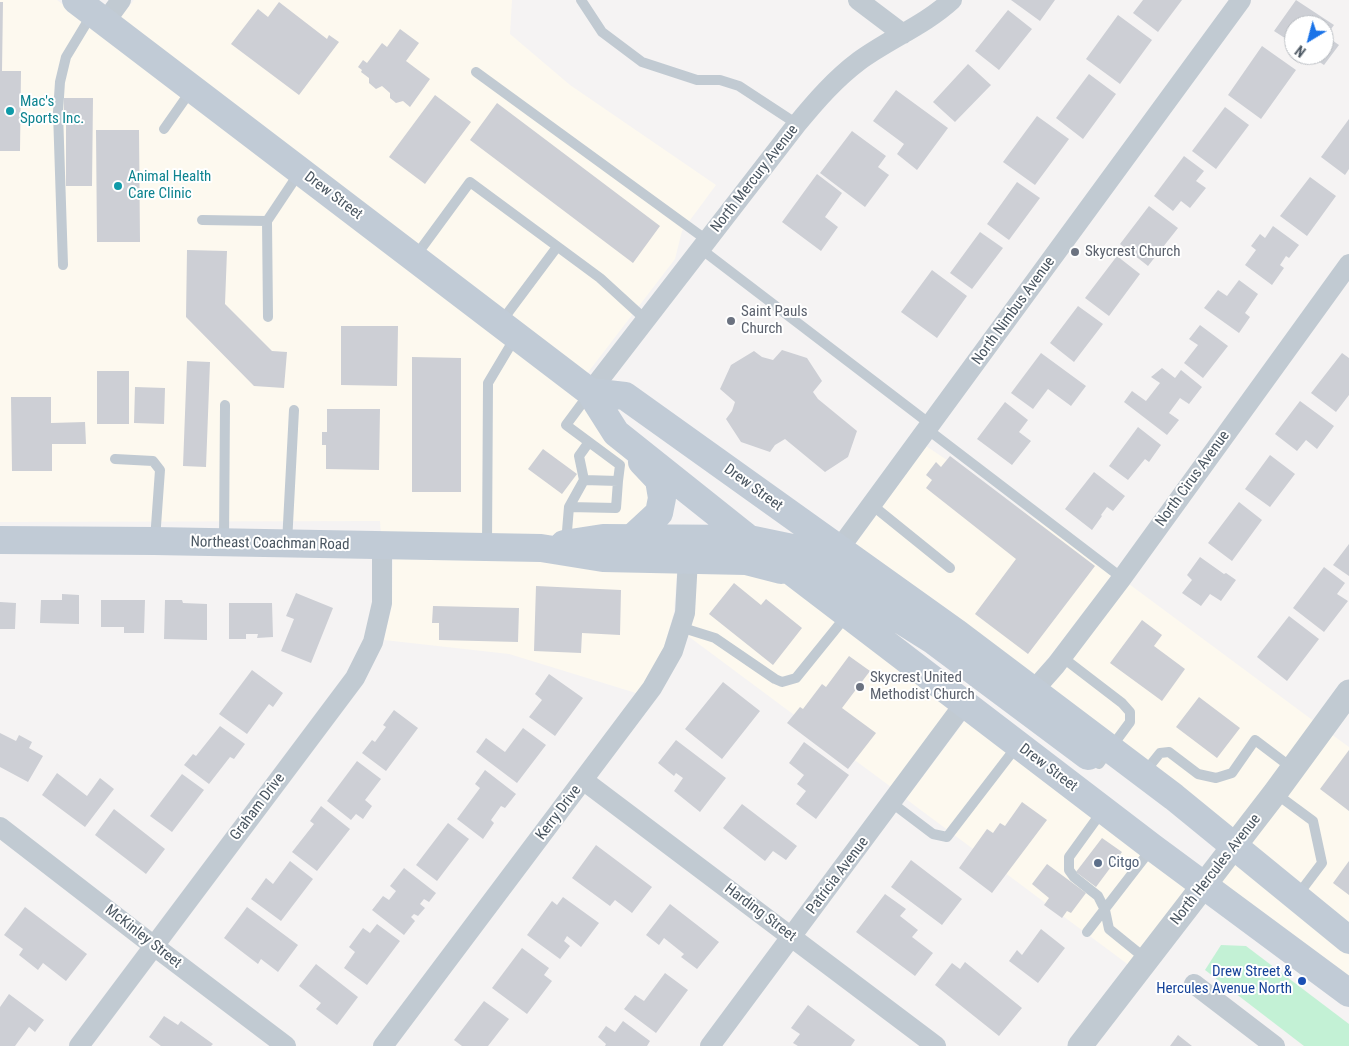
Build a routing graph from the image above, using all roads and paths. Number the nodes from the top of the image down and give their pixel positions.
1 (121, 0) edge
2 (581, 0) edge
3 (858, 0) edge
4 (952, 0) edge
5 (1242, 0) edge
6 (91, 12) edge
7 (902, 34) junction
8 (476, 72) dead end
9 (192, 88) junction
10 (797, 124) junction
11 (164, 129) dead end
12 (300, 170) junction
13 (202, 220) dead end
14 (267, 220) junction
15 (704, 245) junction
16 (557, 247) junction
17 (415, 258) junction
18 (1349, 264) edge
19 (63, 265) dead end
20 (268, 317) dead end
21 (646, 320) junction
22 (509, 329) junction
23 (590, 392) junction
24 (225, 405) dead end
25 (294, 410) dead end
26 (929, 427) junction
27 (616, 432) junction
28 (589, 442) junction
29 (115, 459) dead end
30 (584, 480) junction
31 (618, 481) junction
32 (872, 505) junction
33 (569, 507) junction
34 (632, 538) junction
35 (749, 539) junction
36 (0, 540) edge
37 (154, 541) junction
38 (224, 543) junction
39 (287, 544) junction
40 (382, 546) junction
41 (553, 546) junction
42 (487, 548) junction
43 (839, 549) junction
44 (688, 559) junction
45 (950, 568) dead end
46 (792, 572) junction
47 (1122, 578) junction
48 (848, 615) junction
49 (680, 627) junction
50 (874, 635) junction
51 (1062, 657) junction
52 (1349, 692) edge
53 (1023, 695) junction
54 (964, 704) junction
55 (1018, 745) junction
56 (1105, 757) junction
57 (1293, 769) junction
58 (1141, 778) junction
59 (583, 780) junction
60 (1275, 794) junction
61 (892, 803) junction
62 (1103, 810) junction
63 (0, 827) edge
64 (1235, 846) junction
65 (1152, 847) junction
66 (1204, 886) junction
67 (1296, 897) junction
68 (1105, 910) junction
69 (1087, 932) dead end
70 (792, 938) junction
71 (1349, 940) edge
72 (154, 946) junction
73 (1147, 959) junction
74 (1194, 984) dead end
75 (1349, 993) edge
76 (79, 1046) edge
77 (286, 1046) edge
78 (383, 1046) edge
79 (710, 1046) edge
80 (936, 1046) edge
81 (1080, 1046) edge
82 (1275, 1046) edge

1 - 6 street
2 - 10 lane
3 - 7 street
4 - 7 street, North Mercury Avenue
5 - 26 street, North Nimbus Avenue
6 - 9 main road, Drew Street
6 - 19 lane
7 - 10 street, North Mercury Avenue
8 - 15 lane
9 - 11 lane
9 - 12 main road, Drew Street
10 - 15 street, North Mercury Avenue
12 - 14 lane
12 - 17 main road, Drew Street
13 - 14 lane
14 - 20 lane
15 - 21 street, North Mercury Avenue
15 - 26 lane
16 - 17 lane
16 - 21 lane
16 - 22 lane
17 - 22 main road, Drew Street
18 - 47 street, North Cirus Avenue
21 - 23 street, North Mercury Avenue
22 - 23 main road, Drew Street
22 - 42 lane
23 - 27 main road, Drew Street
23 - 28 lane
23 - 43 main road, Drew Street
24 - 38 lane
25 - 39 lane
26 - 32 street, North Nimbus Avenue
26 - 47 lane
27 - 34 main road
27 - 35 main road, Drew Street
28 - 30 lane
28 - 31 lane
29 - 37 lane
30 - 31 lane
30 - 33 lane
31 - 33 lane
32 - 43 street, North Nimbus Avenue
32 - 45 lane
33 - 41 lane
34 - 35 main road, Northeast Coachman Road
34 - 41 main road, Northeast Coachman Road
35 - 46 main road, Drew Street
35 - 53 main road, Drew Street
36 - 37 main road, Northeast Coachman Road
37 - 38 main road, Northeast Coachman Road
38 - 39 main road, Northeast Coachman Road
39 - 40 main road, Northeast Coachman Road
40 - 42 main road, Northeast Coachman Road
40 - 72 street, Graham Drive
41 - 42 main road, Northeast Coachman Road
41 - 44 main road, Northeast Coachman Road
43 - 53 main road, Drew Street
44 - 46 main road, Northeast Coachman Road
44 - 49 street, Kerry Drive
46 - 48 main road, Drew Street
47 - 51 street, North Cirus Avenue
48 - 49 lane
48 - 50 main road, Drew Street
49 - 59 street, Kerry Drive
50 - 53 main road
50 - 54 main road, Drew Street
51 - 53 street, North Cirus Avenue
51 - 56 lane
52 - 57 street, North Hercules Avenue
53 - 56 main road, Drew Street
54 - 55 main road, Drew Street
54 - 61 street, Patricia Avenue
55 - 61 lane
55 - 62 main road, Drew Street
56 - 58 main road, Drew Street
57 - 58 lane
57 - 60 street, North Hercules Avenue
58 - 64 main road, Drew Street
59 - 70 street, Harding Street
59 - 78 street, Kerry Drive
60 - 64 street, North Hercules Avenue
60 - 67 lane
61 - 70 street, Patricia Avenue
62 - 65 main road, Drew Street
62 - 68 lane
63 - 72 street, McKinley Street
64 - 66 street, North Hercules Avenue
64 - 67 main road, Drew Street
65 - 66 main road, Drew Street
65 - 68 lane
66 - 73 street, North Hercules Avenue
66 - 75 main road, Drew Street
67 - 71 main road, Drew Street
68 - 69 lane
68 - 73 lane
70 - 79 street, Patricia Avenue
70 - 80 street, Harding Street
72 - 76 street, Graham Drive
72 - 77 street, McKinley Street
73 - 81 street, North Hercules Avenue
74 - 82 street

